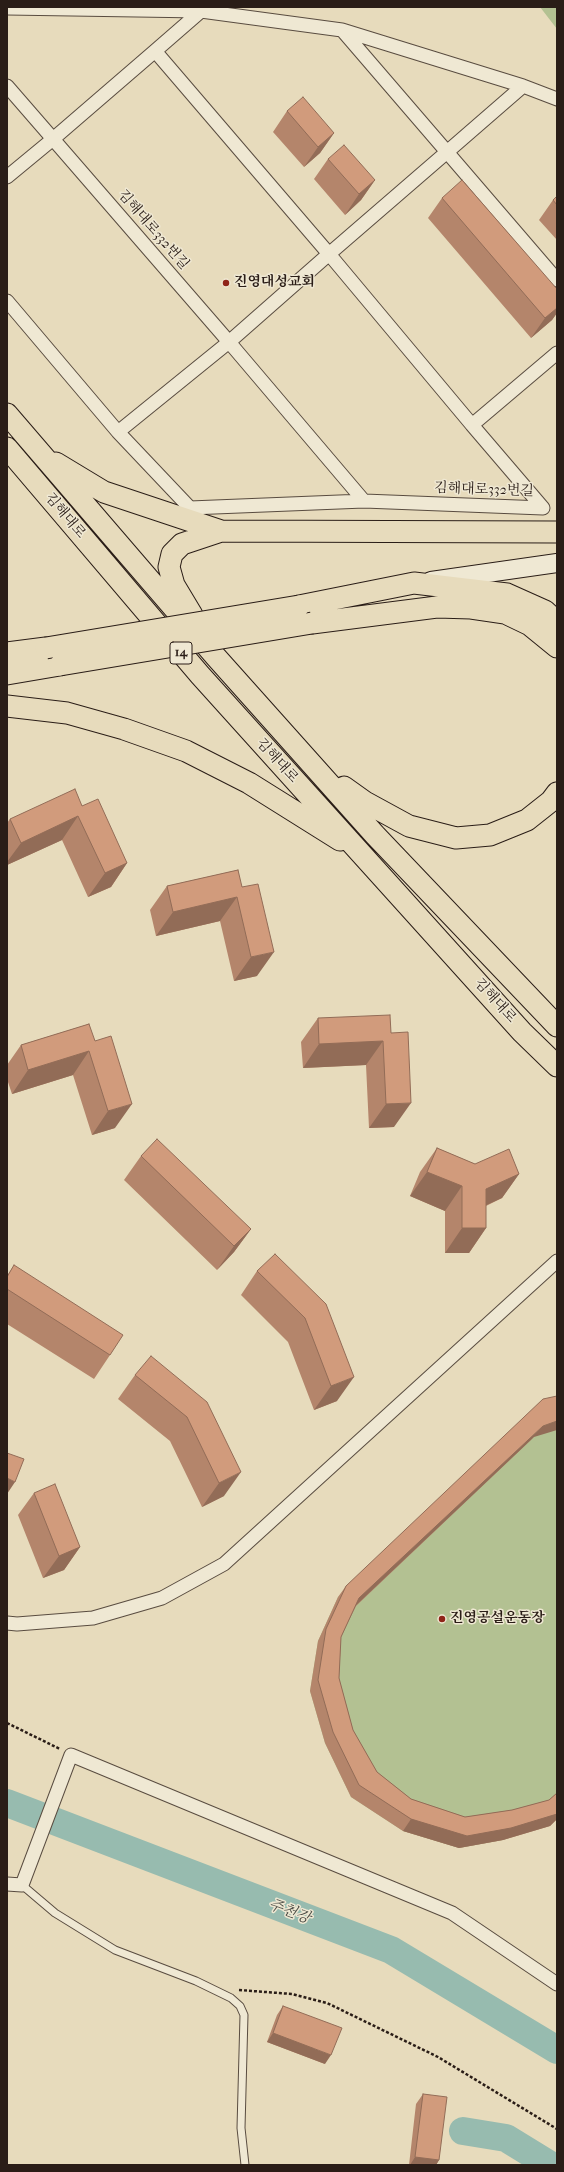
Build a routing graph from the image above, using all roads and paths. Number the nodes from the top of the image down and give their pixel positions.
1 (7, 8) edge
2 (201, 11) junction
3 (342, 30) junction
4 (155, 51) junction
5 (7, 86) edge
6 (523, 86) junction
7 (557, 99) edge
8 (53, 139) junction
9 (447, 152) junction
10 (7, 177) edge
11 (329, 254) junction
12 (557, 280) edge
13 (7, 301) edge
14 (229, 342) junction
15 (557, 353) edge
16 (7, 414) edge
17 (472, 425) junction
18 (118, 432) junction
19 (7, 448) edge
20 (39, 452) junction
21 (364, 501) junction
22 (221, 531) junction
23 (557, 532) edge
24 (557, 563) edge
25 (414, 583) junction
26 (557, 622) edge
27 (557, 647) edge
28 (7, 653) edge
29 (216, 657) junction
30 (7, 674) edge
31 (7, 706) edge
32 (318, 769) junction
33 (557, 793) edge
34 (361, 853) junction
35 (557, 1026) edge
36 (557, 1066) edge
37 (557, 1261) edge
38 (7, 1623) edge
39 (7, 1722) edge
40 (71, 1755) junction
41 (24, 1882) junction
42 (7, 1884) edge
43 (557, 1984) edge
44 (224, 1994) junction
45 (557, 2129) edge
46 (245, 2165) edge

1 - 2 street
2 - 3 street
2 - 4 street
3 - 6 street
3 - 9 street
4 - 8 street
4 - 11 street, 김해대로332번길
5 - 8 street, 김해대로332번길
6 - 7 street
6 - 9 street
8 - 10 street
8 - 14 street, 김해대로332번길
9 - 11 street
9 - 12 street
11 - 14 street
11 - 17 street, 김해대로332번길
13 - 18 street, 김해대로332번길
14 - 18 street
14 - 21 street, 김해대로332번길
15 - 17 street
16 - 20 main road, 김해대로 / 14
17 - 21 street, 김해대로332번길
18 - 21 street, 김해대로332번길
19 - 34 main road, 김해대로 / 14
20 - 22 main road
20 - 29 main road, 김해대로 / 14
22 - 23 main road
22 - 29 main road
24 - 25 main road
25 - 26 main road
25 - 28 main road, bridge
27 - 30 main road, bridge
29 - 32 main road, 김해대로 / 14
31 - 34 main road
32 - 33 main road
32 - 35 main road, 김해대로
34 - 36 main road, 김해대로
37 - 38 street
39 - 40 path
40 - 41 street
40 - 43 street
41 - 42 street
41 - 44 lane
44 - 45 path
44 - 46 lane

